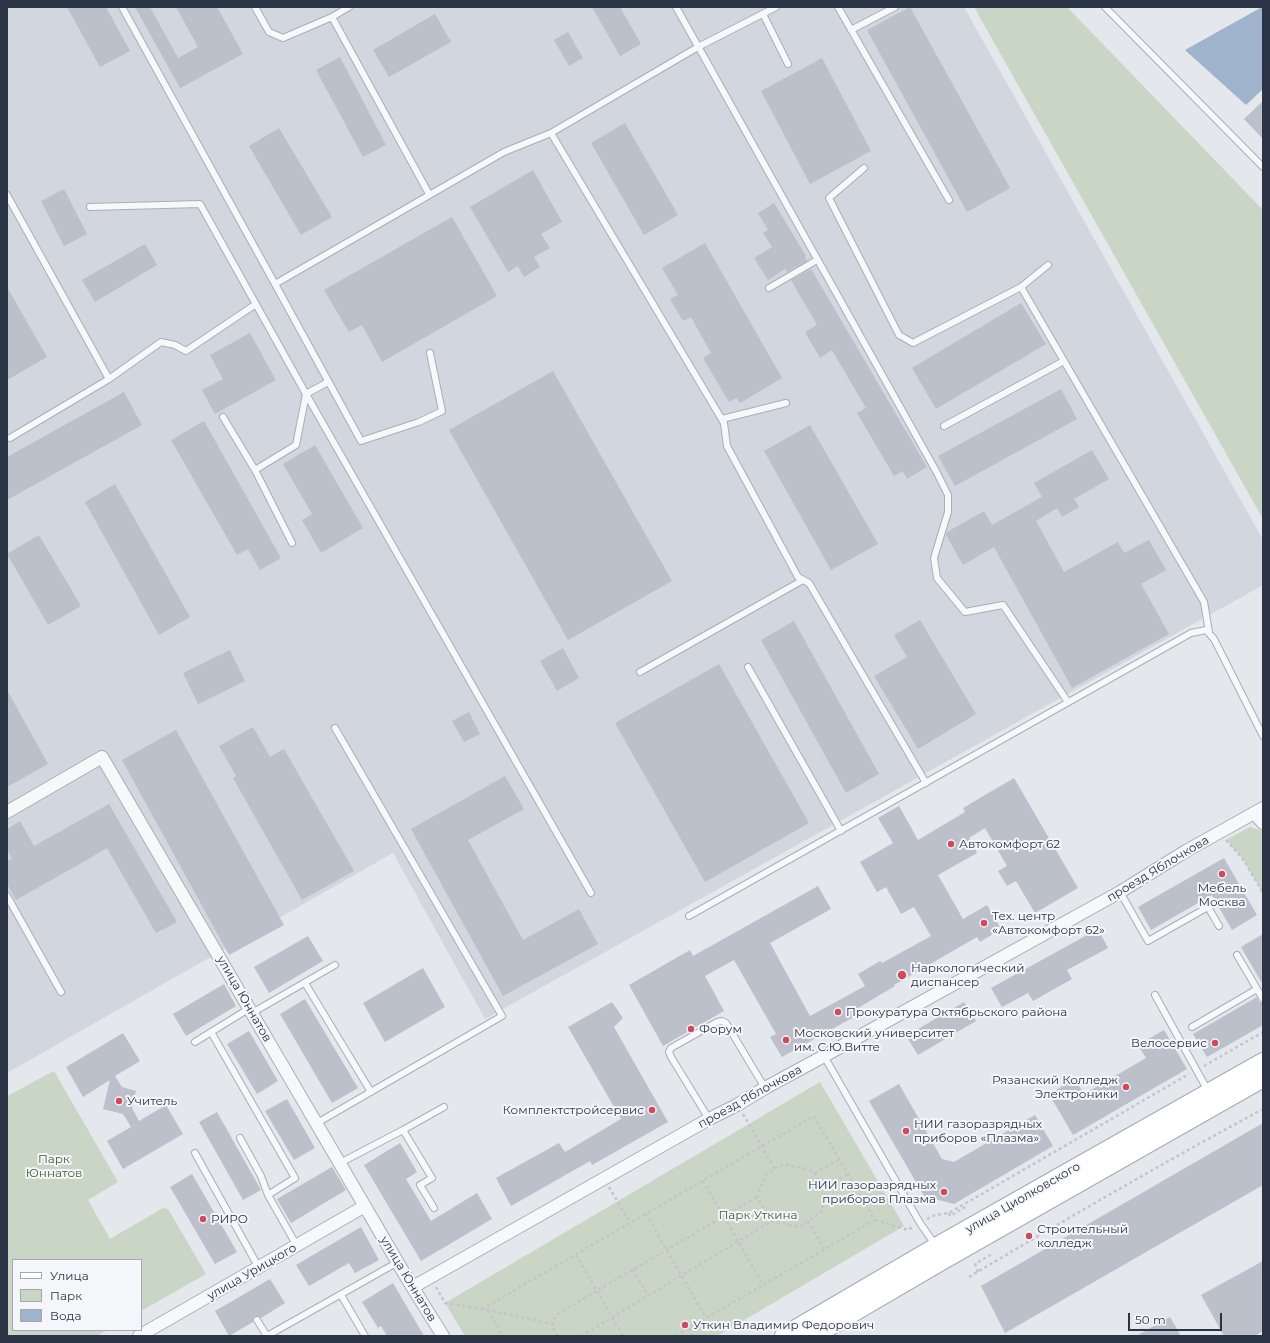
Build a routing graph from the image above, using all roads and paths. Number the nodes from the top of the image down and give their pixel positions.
1 (122, 7) edge
2 (255, 7) edge
3 (349, 7) edge
4 (676, 7) edge
5 (776, 7) edge
6 (838, 7) edge
7 (895, 7) edge
8 (1104, 7) edge
9 (763, 14) junction
10 (332, 17) junction
11 (851, 30) junction
12 (698, 47) junction
13 (788, 64) dead end
14 (551, 133) junction
15 (1263, 167) edge
16 (864, 168) dead end
17 (429, 194) junction
18 (7, 195) edge
19 (949, 200) dead end
20 (90, 207) dead end
21 (817, 260) junction
22 (1048, 266) dead end
23 (275, 284) junction
24 (1021, 287) junction
25 (769, 288) dead end
26 (256, 304) junction
27 (430, 353) dead end
28 (1064, 361) junction
29 (109, 379) junction
30 (328, 382) junction
31 (306, 394) junction
32 (786, 403) dead end
33 (223, 417) dead end
34 (722, 419) junction
35 (944, 426) dead end
36 (10, 438) dead end
37 (256, 470) junction
38 (292, 543) dead end
39 (803, 580) junction
40 (1209, 632) junction
41 (748, 667) dead end
42 (640, 672) dead end
43 (1068, 702) junction
44 (336, 728) dead end
45 (1263, 736) edge
46 (926, 783) junction
47 (1259, 810) edge
48 (7, 812) edge
49 (1263, 823) edge
50 (841, 831) junction
51 (1221, 831) junction
52 (590, 892) dead end
53 (1120, 892) junction
54 (1263, 893) edge
55 (7, 896) edge
56 (689, 916) dead end
57 (1219, 926) dead end
58 (1237, 955) dead end
59 (335, 966) dead end
60 (305, 983) junction
61 (1257, 989) junction
62 (61, 992) dead end
63 (1155, 995) dead end
64 (1263, 999) edge
65 (251, 1010) junction
66 (1192, 1027) dead end
67 (211, 1032) junction
68 (1263, 1032) edge
69 (195, 1042) dead end
70 (824, 1056) junction
71 (1263, 1062) edge
72 (1196, 1070) junction
73 (1263, 1078) edge
74 (764, 1088) junction
75 (371, 1092) junction
76 (1209, 1093) junction
77 (737, 1105) junction
78 (444, 1107) dead end
79 (1263, 1109) edge
80 (709, 1119) junction
81 (317, 1123) junction
82 (403, 1130) junction
83 (240, 1138) dead end
84 (762, 1146) junction
85 (195, 1153) dead end
86 (840, 1159) junction
87 (340, 1163) junction
88 (775, 1169) junction
89 (815, 1174) junction
90 (848, 1174) junction
91 (604, 1179) junction
92 (703, 1181) junction
93 (824, 1188) junction
94 (268, 1195) junction
95 (757, 1197) junction
96 (365, 1206) junction
97 (968, 1206) dead end
98 (434, 1208) dead end
99 (949, 1213) junction
100 (646, 1214) junction
101 (724, 1216) junction
102 (875, 1220) junction
103 (772, 1221) junction
104 (808, 1221) junction
105 (630, 1223) junction
106 (920, 1223) junction
107 (738, 1242) junction
108 (297, 1246) junction
109 (824, 1249) junction
110 (667, 1250) junction
111 (994, 1253) dead end
112 (940, 1254) junction
113 (576, 1255) junction
114 (398, 1262) junction
115 (259, 1268) junction
116 (633, 1269) junction
117 (978, 1272) junction
118 (682, 1276) junction
119 (430, 1277) junction
120 (969, 1277) dead end
121 (763, 1284) junction
122 (413, 1287) junction
123 (596, 1291) junction
124 (341, 1295) junction
125 (648, 1296) junction
126 (482, 1309) junction
127 (488, 1310) junction
128 (612, 1318) junction
129 (706, 1318) junction
130 (257, 1320) dead end
131 (552, 1324) junction
132 (688, 1328) junction
133 (139, 1336) edge
134 (267, 1336) edge
135 (365, 1336) edge
136 (443, 1336) edge
137 (503, 1336) edge
138 (558, 1336) edge
139 (581, 1336) edge
140 (623, 1336) edge
141 (675, 1336) edge
142 (693, 1336) edge
143 (784, 1336) edge
144 (813, 1336) edge

1 - 23 lane
2 - 10 lane
3 - 10 lane
4 - 12 lane
5 - 9 lane
6 - 11 lane
7 - 11 lane
8 - 15 lane
9 - 12 lane
9 - 13 lane
10 - 17 lane
11 - 19 lane
12 - 14 lane
12 - 21 lane
14 - 17 lane
14 - 34 lane
16 - 24 lane
17 - 23 lane
18 - 29 lane
20 - 26 lane
21 - 25 lane
21 - 43 lane
22 - 24 lane
23 - 30 lane
24 - 28 lane
26 - 29 lane
26 - 31 lane
27 - 30 lane
28 - 35 lane
28 - 40 lane
29 - 36 lane
30 - 31 lane
31 - 37 lane
31 - 52 lane
32 - 34 lane
33 - 37 lane
34 - 39 lane
37 - 38 lane
39 - 42 lane
39 - 46 lane
40 - 43 lane
40 - 45 lane
41 - 50 lane
43 - 46 lane
44 - 75 lane
46 - 50 lane
47 - 49 street, проезд Яблочкова
47 - 51 street, проезд Яблочкова
48 - 65 street, улица Юннатов
50 - 56 lane
51 - 53 street, проезд Яблочкова
51 - 54 path
53 - 57 lane
53 - 70 street, проезд Яблочкова
55 - 62 lane
58 - 61 lane
59 - 60 lane
60 - 65 lane
60 - 75 lane
61 - 64 lane
61 - 66 lane
63 - 72 lane
65 - 67 lane
65 - 81 street, улица Юннатов
67 - 69 lane
67 - 94 lane
68 - 72 path
70 - 74 street, проезд Яблочкова
70 - 106 lane
71 - 76 main road, улица Циолковского
72 - 76 lane
72 - 99 path
73 - 112 main road, улица Циолковского
74 - 77 street, проезд Яблочкова
74 - 80 lane
75 - 81 lane
76 - 112 main road, улица Циолковского
77 - 80 street, проезд Яблочкова
77 - 84 path
78 - 82 lane
79 - 117 path
80 - 91 street, проезд Яблочкова
81 - 87 street, улица Юннатов
82 - 87 lane
82 - 98 lane
83 - 94 lane
84 - 86 path
84 - 88 path
84 - 92 path
85 - 115 lane
86 - 89 path
86 - 90 path
87 - 96 street, улица Юннатов
88 - 89 path
88 - 95 path
89 - 93 path
90 - 93 path
90 - 102 path
91 - 105 path
91 - 119 street, проезд Яблочкова
92 - 100 path
92 - 101 path
93 - 104 path
94 - 108 lane
95 - 101 path
95 - 103 path
96 - 108 street, улица Урицкого
96 - 114 street, улица Юннатов
97 - 99 path
99 - 106 path
100 - 105 path
100 - 110 path
101 - 107 path
101 - 110 path
102 - 106 path
102 - 109 path
103 - 104 path
103 - 107 path
104 - 109 path
105 - 113 path
106 - 112 lane
107 - 118 path
107 - 121 path
108 - 115 street, улица Урицкого
109 - 121 path
110 - 116 path
110 - 118 path
111 - 117 path
112 - 143 main road, улица Циолковского
112 - 144 main road, улица Циолковского
113 - 123 path
113 - 126 path
114 - 122 street, улица Юннатов
114 - 124 lane
115 - 133 street, улица Урицкого
116 - 123 path
116 - 125 path
117 - 120 path
118 - 125 path
118 - 129 path
119 - 122 street, проезд Яблочкова
119 - 126 path
121 - 129 path
122 - 136 street, улица Юннатов
123 - 128 path
123 - 131 path
124 - 134 lane
124 - 135 lane
125 - 128 path
126 - 127 path
127 - 131 path
127 - 137 path
128 - 139 path
128 - 140 path
129 - 132 path
130 - 134 lane
131 - 138 path
132 - 141 path
132 - 142 path

